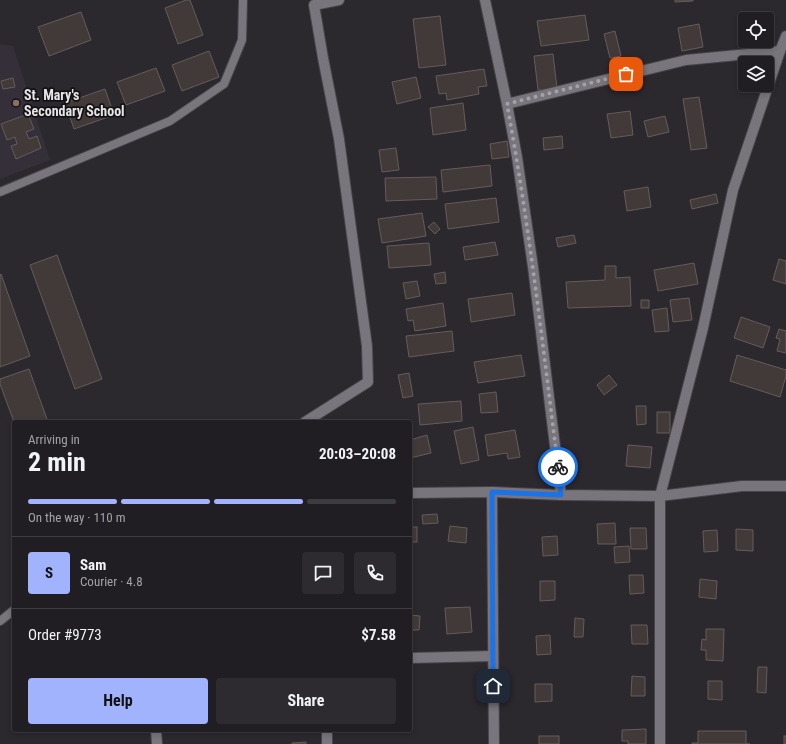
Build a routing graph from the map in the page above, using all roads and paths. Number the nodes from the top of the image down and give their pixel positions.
1 (243, 0) edge
2 (339, 0) edge
3 (485, 0) edge
4 (786, 36) edge
5 (780, 51) junction
6 (507, 104) junction
7 (0, 192) edge
8 (308, 420) edge
9 (786, 486) edge
10 (492, 492) junction
11 (412, 493) edge
12 (561, 495) junction
13 (660, 496) junction
14 (12, 612) edge
15 (0, 621) edge
16 (493, 656) junction
17 (412, 658) edge
18 (156, 732) edge
19 (327, 732) edge
20 (157, 744) edge
21 (327, 744) edge
22 (494, 744) edge
23 (660, 744) edge

1 - 7 lane
2 - 8 street
3 - 6 street
4 - 5 street
5 - 6 street
5 - 13 street
6 - 12 street
9 - 13 street
10 - 11 street
10 - 12 street
10 - 16 street
12 - 13 street
13 - 23 street
14 - 15 lane
16 - 17 street
16 - 22 street
18 - 20 street
19 - 21 street

